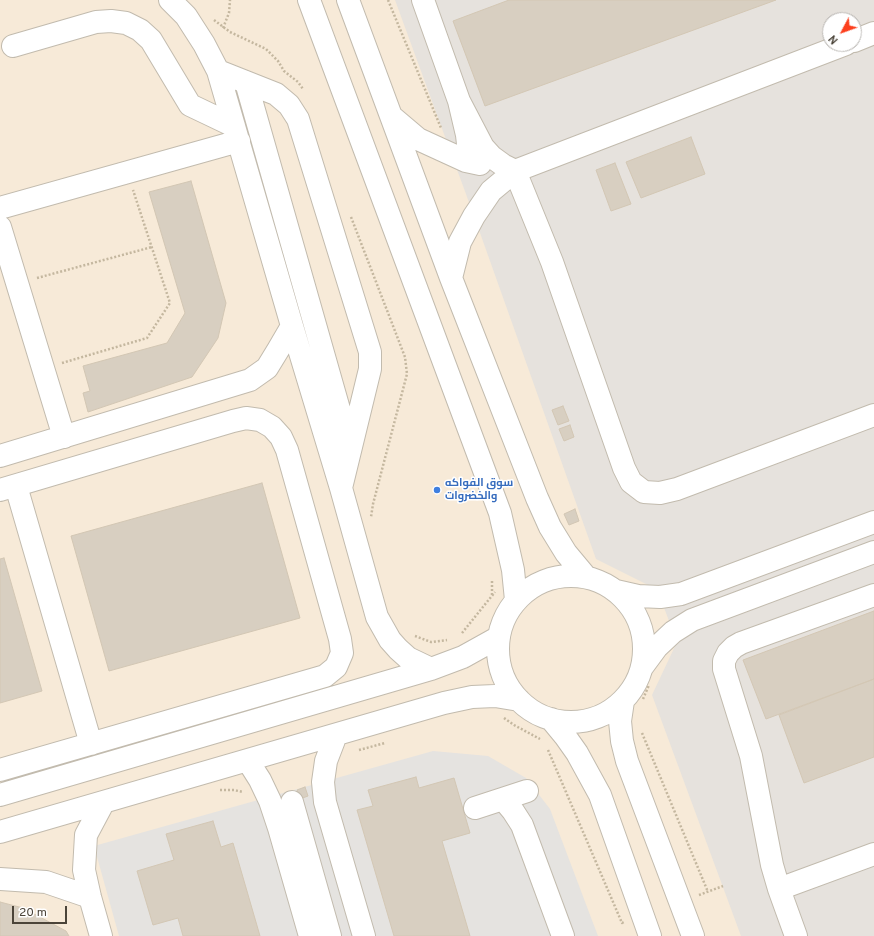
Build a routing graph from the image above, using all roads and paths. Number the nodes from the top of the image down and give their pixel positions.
1 (170, 0) edge
2 (230, 0) edge
3 (309, 0) edge
4 (348, 0) edge
5 (388, 0) edge
6 (423, 0) edge
7 (223, 28) dead end
8 (874, 33) edge
9 (862, 38) edge
10 (13, 46) dead end
11 (825, 52) edge
12 (218, 71) junction
13 (246, 82) junction
14 (459, 101) junction
15 (392, 117) junction
16 (236, 134) junction
17 (459, 158) junction
18 (515, 170) junction
19 (127, 172) junction
20 (0, 208) edge
21 (0, 227) edge
22 (152, 248) junction
23 (451, 278) junction
24 (17, 284) junction
25 (292, 326) junction
26 (43, 368) junction
27 (874, 415) edge
28 (64, 437) junction
29 (0, 438) edge
30 (21, 449) junction
31 (350, 450) junction
32 (0, 456) edge
33 (8, 488) edge
34 (341, 488) junction
35 (874, 522) edge
36 (874, 552) edge
37 (586, 577) junction
38 (616, 591) junction
39 (874, 596) edge
40 (516, 600) junction
41 (499, 637) junction
42 (432, 669) junction
43 (646, 674) junction
44 (519, 700) junction
45 (632, 703) junction
46 (499, 715) dead end
47 (550, 719) junction
48 (642, 732) dead end
49 (336, 735) junction
50 (388, 742) dead end
51 (545, 742) dead end
52 (91, 744) junction
53 (548, 749) dead end
54 (355, 751) dead end
55 (248, 761) junction
56 (0, 770) edge
57 (527, 791) dead end
58 (0, 795) edge
59 (503, 798) junction
60 (270, 801) junction
61 (292, 802) junction
62 (325, 802) junction
63 (103, 803) junction
64 (475, 808) dead end
65 (0, 832) edge
66 (874, 854) edge
67 (0, 879) edge
68 (723, 886) dead end
69 (779, 889) junction
70 (708, 892) junction
71 (90, 897) junction
72 (680, 902) junction
73 (622, 923) dead end
74 (101, 936) edge
75 (310, 936) edge
76 (330, 936) edge
77 (364, 936) edge
78 (563, 936) edge
79 (650, 936) edge
80 (693, 936) edge
81 (796, 936) edge

1 - 12 street
2 - 7 path
3 - 40 street
4 - 15 street
5 - 17 path
6 - 14 street
8 - 9 street
10 - 16 street
11 - 18 street
12 - 13 street
12 - 16 street
13 - 31 street
13 - 31 street
14 - 17 street
14 - 18 street
15 - 17 street
15 - 23 street
16 - 19 street
16 - 25 street
17 - 18 street
18 - 23 street
18 - 27 street
19 - 20 street
19 - 22 path
21 - 24 street
22 - 24 path
22 - 26 path
23 - 37 street
24 - 26 street
25 - 28 street
25 - 34 street
26 - 28 street
28 - 30 street
29 - 30 street
30 - 32 street
31 - 34 street
33 - 52 street
33 - 52 street
34 - 42 street
35 - 38 street
36 - 43 street
37 - 38 street
37 - 40 street
38 - 43 street
39 - 69 street
40 - 41 street
41 - 42 street
41 - 44 street
42 - 58 street
43 - 45 path
43 - 45 street
44 - 47 street
44 - 49 street
45 - 47 street
45 - 72 street
46 - 51 path
47 - 79 street
48 - 70 path
49 - 55 street
49 - 62 street
50 - 54 path
52 - 56 street
53 - 73 path
55 - 60 street
55 - 63 street
57 - 59 street
59 - 64 street
59 - 78 street
60 - 61 street
60 - 75 street
61 - 62 street
61 - 76 street
62 - 77 street
63 - 65 street
63 - 71 street
66 - 69 street
67 - 71 street
68 - 70 path
69 - 81 street
70 - 72 path
71 - 74 street
72 - 80 street

